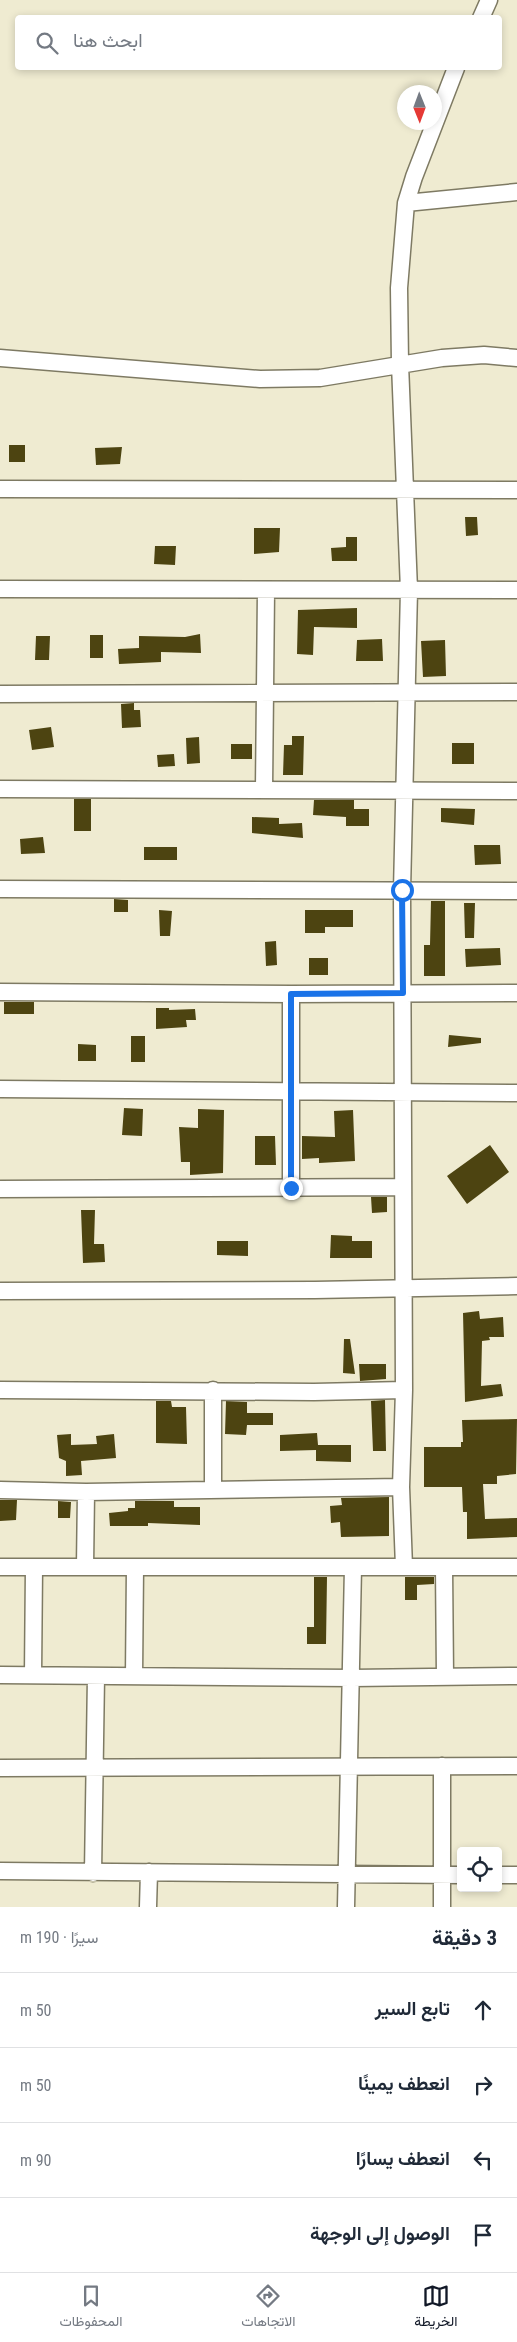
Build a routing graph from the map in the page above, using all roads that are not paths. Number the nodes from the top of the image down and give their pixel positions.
1 (489, 0) edge
2 (482, 15) edge
3 (455, 70) edge
4 (517, 192) edge
5 (406, 203) junction
6 (0, 358) edge
7 (517, 358) edge
8 (400, 364) junction
9 (0, 489) edge
10 (405, 490) junction
11 (517, 490) edge
12 (0, 589) edge
13 (266, 590) junction
14 (409, 590) junction
15 (517, 590) edge
16 (407, 692) junction
17 (517, 692) edge
18 (265, 693) junction
19 (0, 694) edge
20 (0, 788) edge
21 (264, 790) junction
22 (405, 790) junction
23 (517, 791) edge
24 (0, 889) edge
25 (402, 890) junction
26 (517, 891) edge
27 (0, 992) edge
28 (403, 993) junction
29 (517, 993) edge
30 (291, 994) junction
31 (0, 1089) edge
32 (291, 1091) junction
33 (402, 1092) junction
34 (517, 1093) edge
35 (404, 1187) junction
36 (291, 1188) junction
37 (0, 1190) edge
38 (517, 1286) edge
39 (403, 1288) junction
40 (0, 1291) edge
41 (0, 1390) edge
42 (213, 1390) junction
43 (404, 1390) junction
44 (402, 1487) junction
45 (213, 1488) junction
46 (0, 1490) edge
47 (86, 1492) junction
48 (0, 1567) edge
49 (34, 1567) junction
50 (85, 1567) junction
51 (135, 1567) junction
52 (353, 1567) junction
53 (404, 1567) junction
54 (444, 1567) junction
55 (517, 1567) edge
56 (0, 1675) edge
57 (33, 1675) junction
58 (96, 1676) junction
59 (134, 1676) junction
60 (517, 1676) edge
61 (445, 1677) junction
62 (352, 1678) junction
63 (349, 1766) junction
64 (442, 1766) junction
65 (517, 1766) edge
66 (0, 1768) edge
67 (94, 1768) junction
68 (0, 1872) edge
69 (149, 1872) junction
70 (93, 1873) junction
71 (346, 1874) junction
72 (442, 1875) junction
73 (457, 1875) edge
74 (502, 1875) edge
75 (517, 1875) edge
76 (148, 1907) edge
77 (346, 1907) edge
78 (442, 1907) edge

1 - 2 street
3 - 5 street
4 - 5 street
5 - 8 street
6 - 8 street
7 - 8 street
8 - 10 street
9 - 10 street
10 - 11 street
10 - 14 street
12 - 13 street
13 - 14 street
13 - 18 street
14 - 15 street
14 - 16 street
16 - 17 street
16 - 18 street
16 - 22 street
18 - 19 street
18 - 21 street
20 - 21 street
21 - 22 street
22 - 23 street
22 - 25 street
24 - 25 street
25 - 26 street
25 - 28 street
27 - 30 street
28 - 29 street
28 - 30 street
28 - 33 street
30 - 32 street
31 - 32 street
32 - 33 street
32 - 36 street
33 - 34 street
33 - 35 street
35 - 36 street
35 - 39 street
36 - 37 street
38 - 39 street
39 - 40 street
39 - 43 street
41 - 42 street
42 - 43 street
42 - 45 street
43 - 44 street
44 - 45 street
44 - 53 street
45 - 47 street
46 - 47 street
47 - 50 street
48 - 49 street
49 - 50 street
49 - 57 street
50 - 51 street
51 - 52 street
51 - 59 street
52 - 53 street
52 - 62 street
53 - 54 street
54 - 55 street
54 - 61 street
56 - 57 street
57 - 58 street
58 - 59 street
58 - 67 street
59 - 62 street
60 - 61 street
61 - 62 street
62 - 63 street
63 - 64 street
63 - 67 street
63 - 71 street
64 - 65 street
64 - 72 street
66 - 67 street
67 - 70 street
68 - 70 street
69 - 70 street
69 - 71 street
69 - 76 street
71 - 72 street
71 - 77 street
72 - 73 street
72 - 78 street
74 - 75 street

